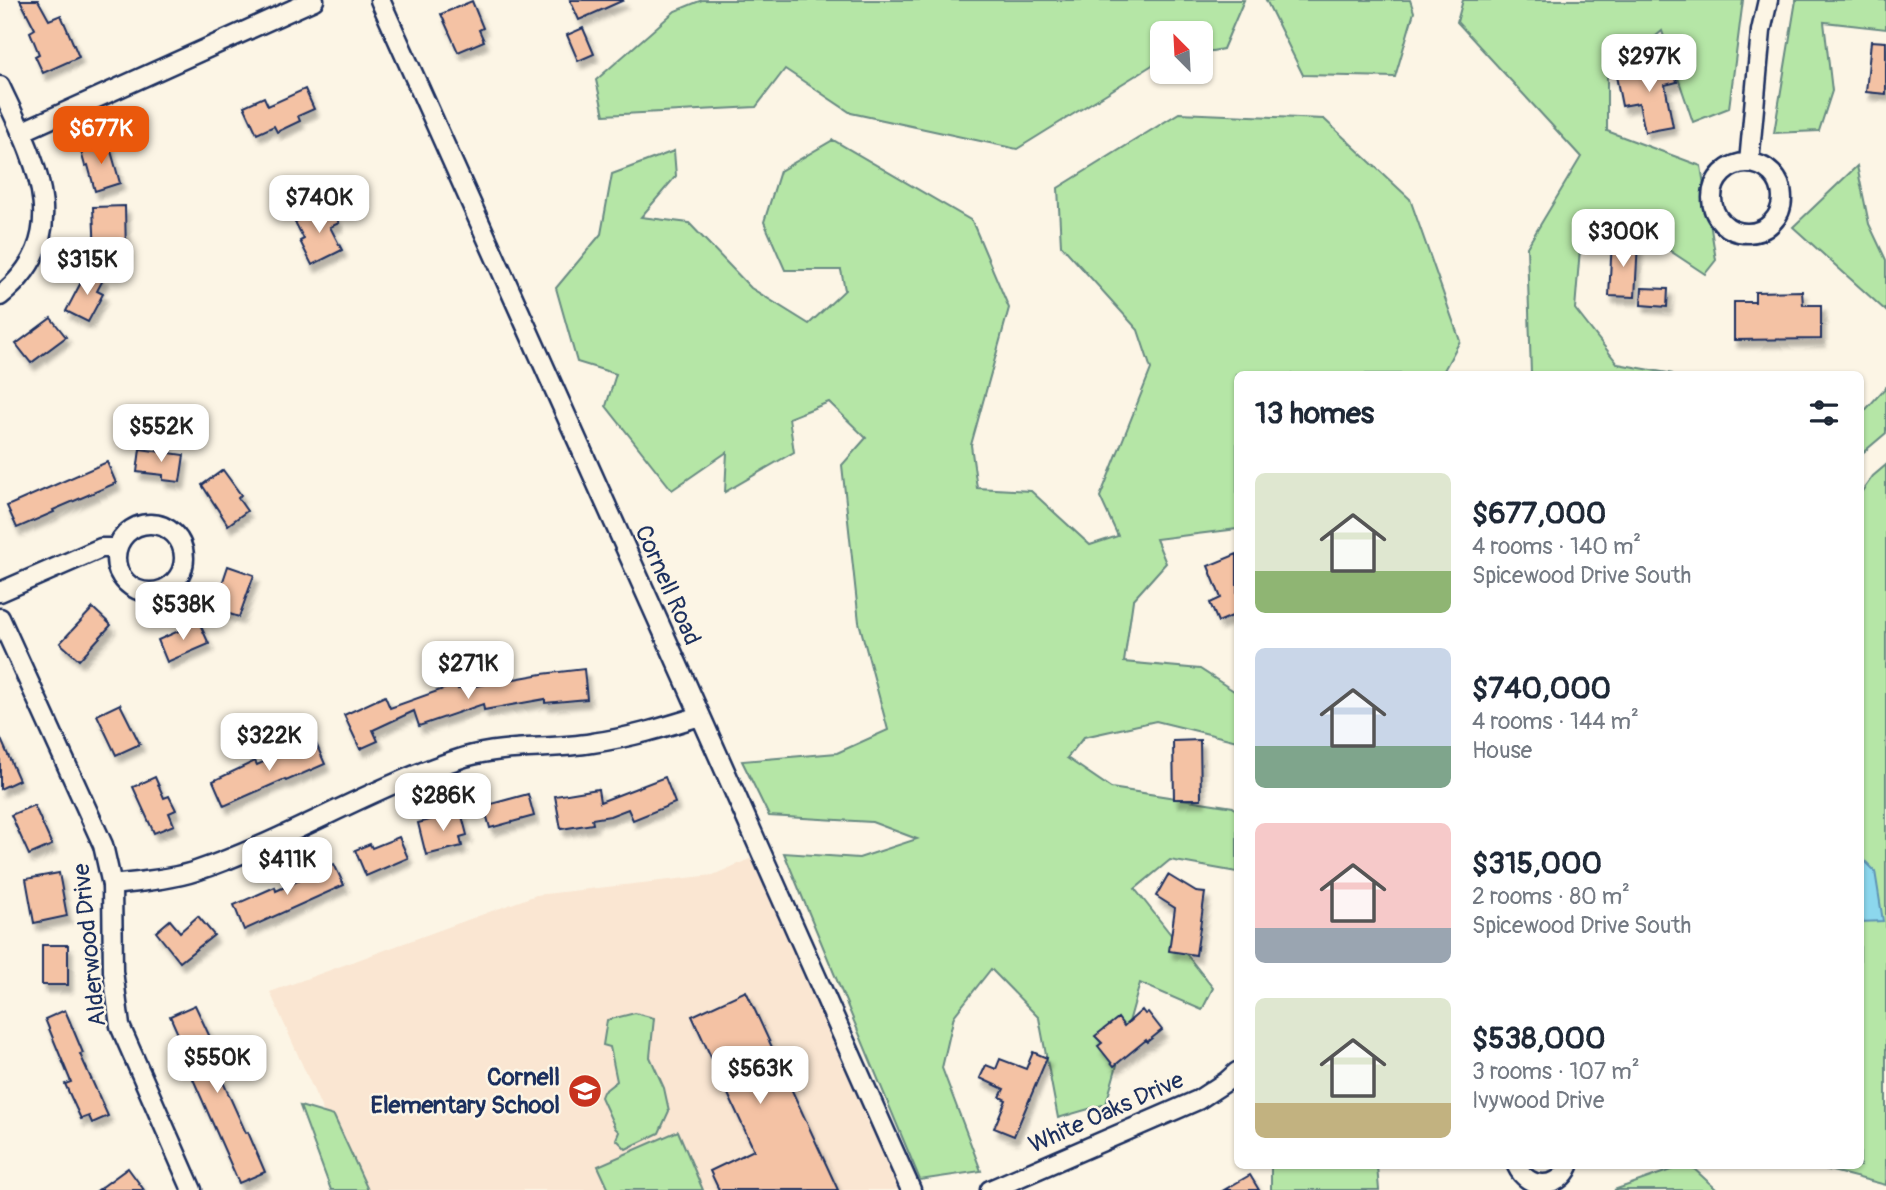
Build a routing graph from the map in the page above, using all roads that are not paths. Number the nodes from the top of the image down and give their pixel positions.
1 (314, 0) edge
2 (380, 0) edge
3 (1768, 0) edge
4 (0, 86) edge
5 (22, 132) junction
6 (1749, 163) junction
7 (0, 296) edge
8 (117, 548) dead end
9 (0, 592) edge
10 (0, 618) edge
11 (700, 716) junction
12 (112, 886) junction
13 (1234, 1075) edge
14 (1519, 1169) edge
15 (1568, 1169) edge
16 (192, 1190) edge
17 (911, 1190) edge
18 (990, 1190) edge

1 - 5 street
2 - 11 street, Cornell Road
3 - 6 street
4 - 5 street
5 - 7 street
6 - 6 street
8 - 9 street
10 - 12 street, Alderwood Drive
11 - 12 street
11 - 17 street, Cornell Road
12 - 16 street, Alderwood Drive
13 - 18 street, White Oaks Drive
14 - 15 street

